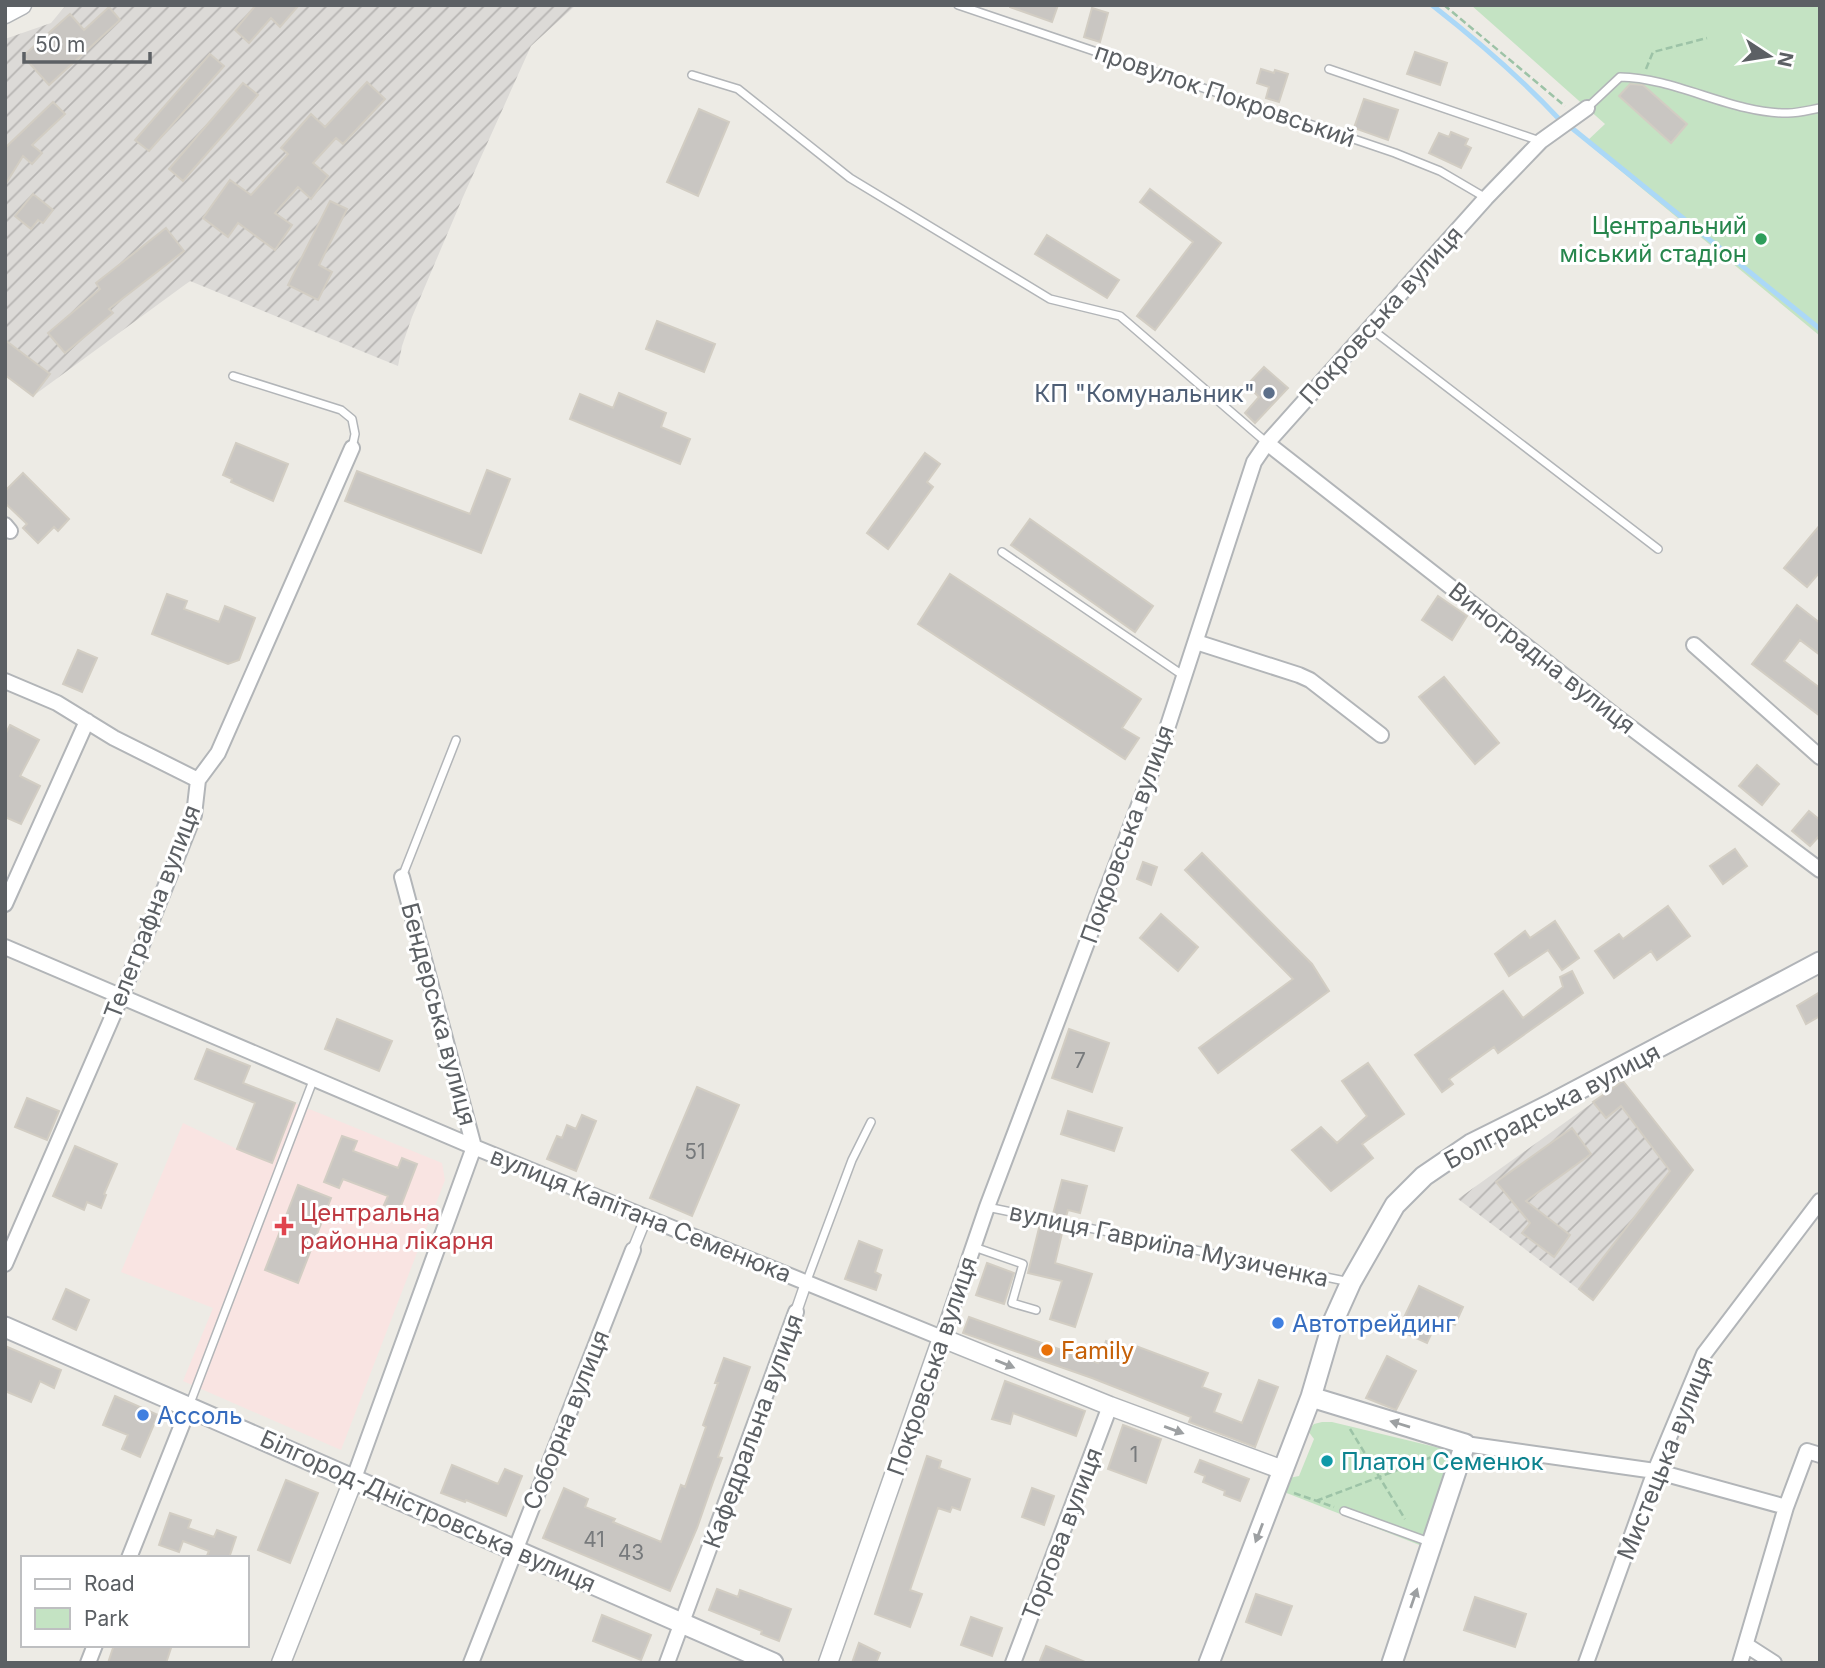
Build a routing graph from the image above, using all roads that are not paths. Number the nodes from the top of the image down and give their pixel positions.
1 (22, 5) edge
2 (958, 5) edge
3 (5, 14) edge
4 (1329, 69) dead end
5 (692, 75) dead end
6 (1820, 108) edge
7 (1582, 112) joint
8 (1541, 141) junction
9 (1486, 198) junction
10 (1369, 327) junction
11 (233, 376) dead end
12 (1266, 443) junction
13 (352, 448) joint
14 (1658, 549) dead end
15 (1002, 552) dead end
16 (1196, 642) junction
17 (1694, 645) dead end
18 (1185, 677) junction
19 (5, 681) edge
20 (87, 721) junction
21 (1381, 734) dead end
22 (456, 740) dead end
23 (1820, 757) edge
24 (198, 780) junction
25 (1820, 870) edge
26 (402, 877) joint
27 (5, 904) edge
28 (5, 947) edge
29 (1820, 962) edge
30 (121, 997) junction
31 (314, 1079) junction
32 (871, 1122) dead end
33 (474, 1147) junction
34 (1820, 1201) edge
35 (988, 1208) junction
36 (646, 1218) junction
37 (974, 1247) junction
38 (634, 1251) joint
39 (5, 1264) edge
40 (1351, 1282) junction
41 (806, 1283) junction
42 (1036, 1310) dead end
43 (796, 1312) joint
44 (5, 1327) edge
45 (942, 1338) junction
46 (1311, 1397) junction
47 (1110, 1406) junction
48 (189, 1407) junction
49 (1465, 1444) junction
50 (1814, 1453) edge
51 (1283, 1470) junction
52 (1655, 1471) junction
53 (354, 1478) junction
54 (1786, 1507) junction
55 (1343, 1511) road end
56 (1424, 1540) junction
57 (514, 1549) junction
58 (130, 1556) edge
59 (683, 1624) junction
60 (1746, 1645) junction
61 (281, 1663) edge
62 (471, 1663) edge
63 (667, 1663) edge
64 (773, 1663) edge
65 (828, 1663) edge
66 (1013, 1663) edge
67 (1209, 1663) edge
68 (1392, 1663) edge
69 (1586, 1663) edge
70 (1740, 1663) edge
71 (1774, 1663) edge

1 - 3 street
2 - 9 lane, провулок Покровський
4 - 8 lane
5 - 12 lane
6 - 7 lane
7 - 8 street, Покровська вулиця
8 - 9 street, Покровська вулиця
9 - 10 street, Покровська вулиця
10 - 12 street, Покровська вулиця
10 - 14 lane
11 - 13 lane
12 - 16 street, Покровська вулиця
12 - 25 street, Виноградна вулиця
13 - 24 street, Телеграфна вулиця
15 - 18 lane
16 - 18 street, Покровська вулиця
16 - 21 street
17 - 23 street
18 - 35 street, Покровська вулиця
19 - 20 street
20 - 24 street
20 - 27 street
22 - 26 lane
24 - 30 street, Телеграфна вулиця
26 - 33 street, Бендерська вулиця
28 - 30 street, вулиця Капітана Семенюка
29 - 40 main road, Болградська вулиця
30 - 31 street, вулиця Капітана Семенюка
30 - 39 street, Телеграфна вулиця
31 - 33 street, вулиця Капітана Семенюка
31 - 48 lane
32 - 41 lane, Кафедральна вулиця
33 - 36 street, вулиця Капітана Семенюка
33 - 53 street, Бендерська вулиця
34 - 52 street, Мистецька вулиця
35 - 37 street, Покровська вулиця
35 - 40 lane, вулиця Гавриїла Музиченка
36 - 38 street, Соборна вулиця
36 - 41 street, вулиця Капітана Семенюка
37 - 42 lane
37 - 45 street, Покровська вулиця
38 - 57 street, Соборна вулиця
40 - 46 main road, Болградська вулиця
41 - 43 street, Кафедральна вулиця
41 - 45 street, вулиця Капітана Семенюка
43 - 59 street, Кафедральна вулиця
44 - 48 main road, Білгород-Дністровська вулиця
45 -> 47 street, вулиця Капітана Семенюка
45 - 65 street, Покровська вулиця
49 -> 46 main road
46 - 51 main road, Болградська вулиця
47 -> 51 street, вулиця Капітана Семенюка
47 - 66 street, Торгова вулиця
48 - 53 main road, Білгород-Дністровська вулиця
48 - 58 street
49 - 52 street
49 - 56 main road
50 - 54 street
51 -> 67 main road, Болградська вулиця
52 - 54 street
52 - 69 street, Мистецька вулиця
53 - 57 main road, Білгород-Дністровська вулиця
53 - 61 street, Бендерська вулиця
54 - 60 street
55 - 56 lane
68 -> 56 main road
57 - 59 main road, Білгород-Дністровська вулиця
57 - 62 street, Соборна вулиця
59 - 63 street, Кафедральна вулиця
59 - 64 main road, Білгород-Дністровська вулиця
60 - 70 street
60 - 71 street

